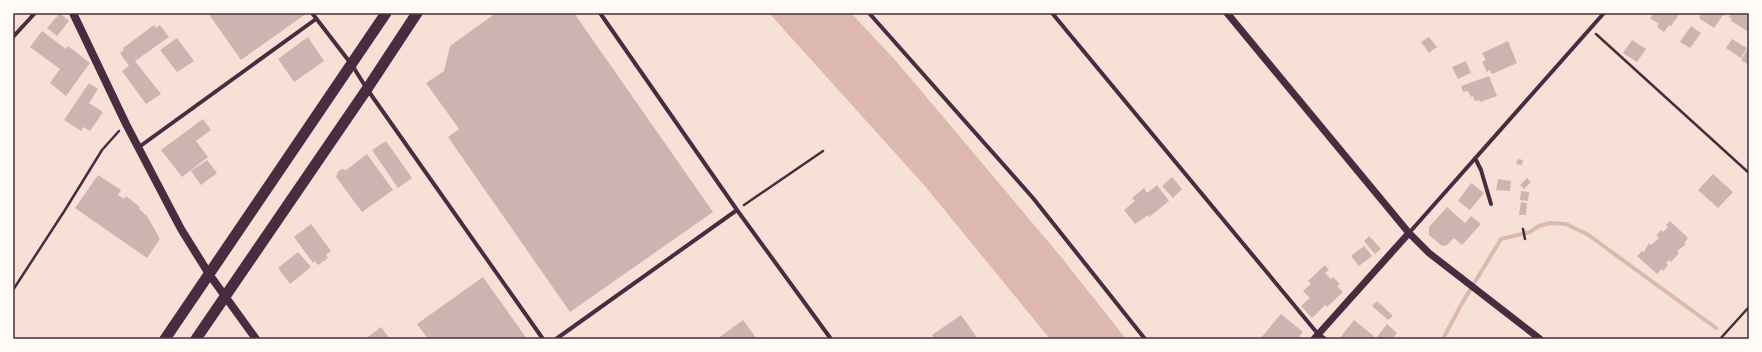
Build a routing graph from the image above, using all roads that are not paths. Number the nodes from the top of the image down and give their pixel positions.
1 (35, 13) edge
2 (73, 13) edge
3 (312, 13) edge
4 (386, 13) edge
5 (417, 13) edge
6 (600, 13) edge
7 (869, 13) edge
8 (1052, 13) edge
9 (1227, 13) edge
10 (1604, 13) edge
11 (316, 19) junction
12 (13, 37) edge
13 (352, 64) junction
14 (367, 89) junction
15 (138, 148) junction
16 (1475, 158) junction
17 (1491, 204) dead end
18 (737, 210) junction
19 (1409, 233) junction
20 (209, 274) junction
21 (225, 296) junction
22 (1316, 336) edge
23 (165, 339) edge
24 (196, 339) edge
25 (256, 339) edge
26 (543, 339) edge
27 (556, 339) edge
28 (831, 339) edge
29 (1145, 339) edge
30 (1325, 339) edge
31 (1540, 339) edge

1 - 12 street
2 - 15 main road
3 - 11 street
4 - 13 highway
5 - 14 highway
6 - 18 street
7 - 29 street
8 - 22 street
9 - 19 street
10 - 16 street
11 - 13 street
11 - 15 street
13 - 14 street
13 - 20 highway
14 - 21 highway
14 - 26 street
15 - 20 main road
16 - 17 street
16 - 19 street
18 - 27 street
18 - 28 street
19 - 22 street
19 - 31 street
20 - 21 main road
20 - 23 highway
21 - 24 highway
21 - 25 main road
22 - 30 street

